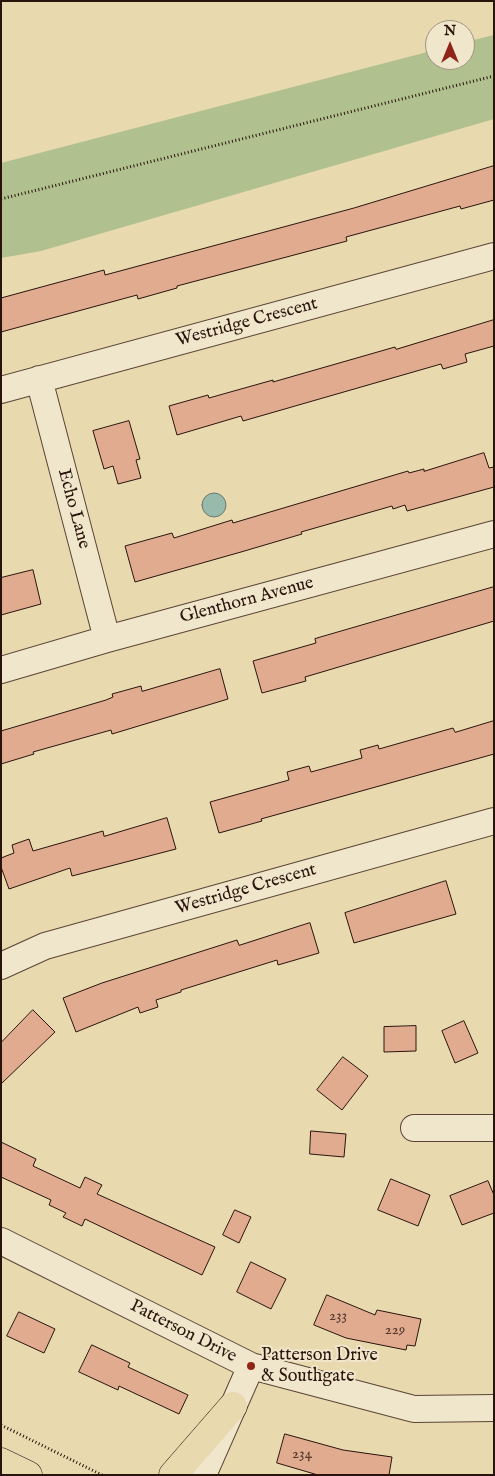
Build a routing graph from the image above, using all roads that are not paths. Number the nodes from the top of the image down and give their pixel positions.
1 (494, 256) edge
2 (39, 380) junction
3 (1, 390) edge
4 (494, 534) edge
5 (107, 639) junction
6 (1, 670) edge
7 (494, 821) edge
8 (1, 966) edge
9 (414, 1128) dead end
10 (494, 1128) edge
11 (1, 1241) edge
12 (250, 1366) junction
13 (233, 1406) junction
14 (494, 1408) edge
15 (1, 1462) edge
16 (28, 1475) edge
17 (173, 1475) edge
18 (203, 1475) edge

1 - 2 street, Westridge Crescent
2 - 3 street, Westridge Crescent
2 - 5 street, Echo Lane
4 - 5 street, Glenthorn Avenue
5 - 6 street, Glenthorn Avenue
7 - 8 street, Westridge Crescent
9 - 10 street
11 - 12 street, Patterson Drive
12 - 13 street
12 - 14 street, Patterson Drive
13 - 17 highway
13 - 18 street
15 - 16 highway

